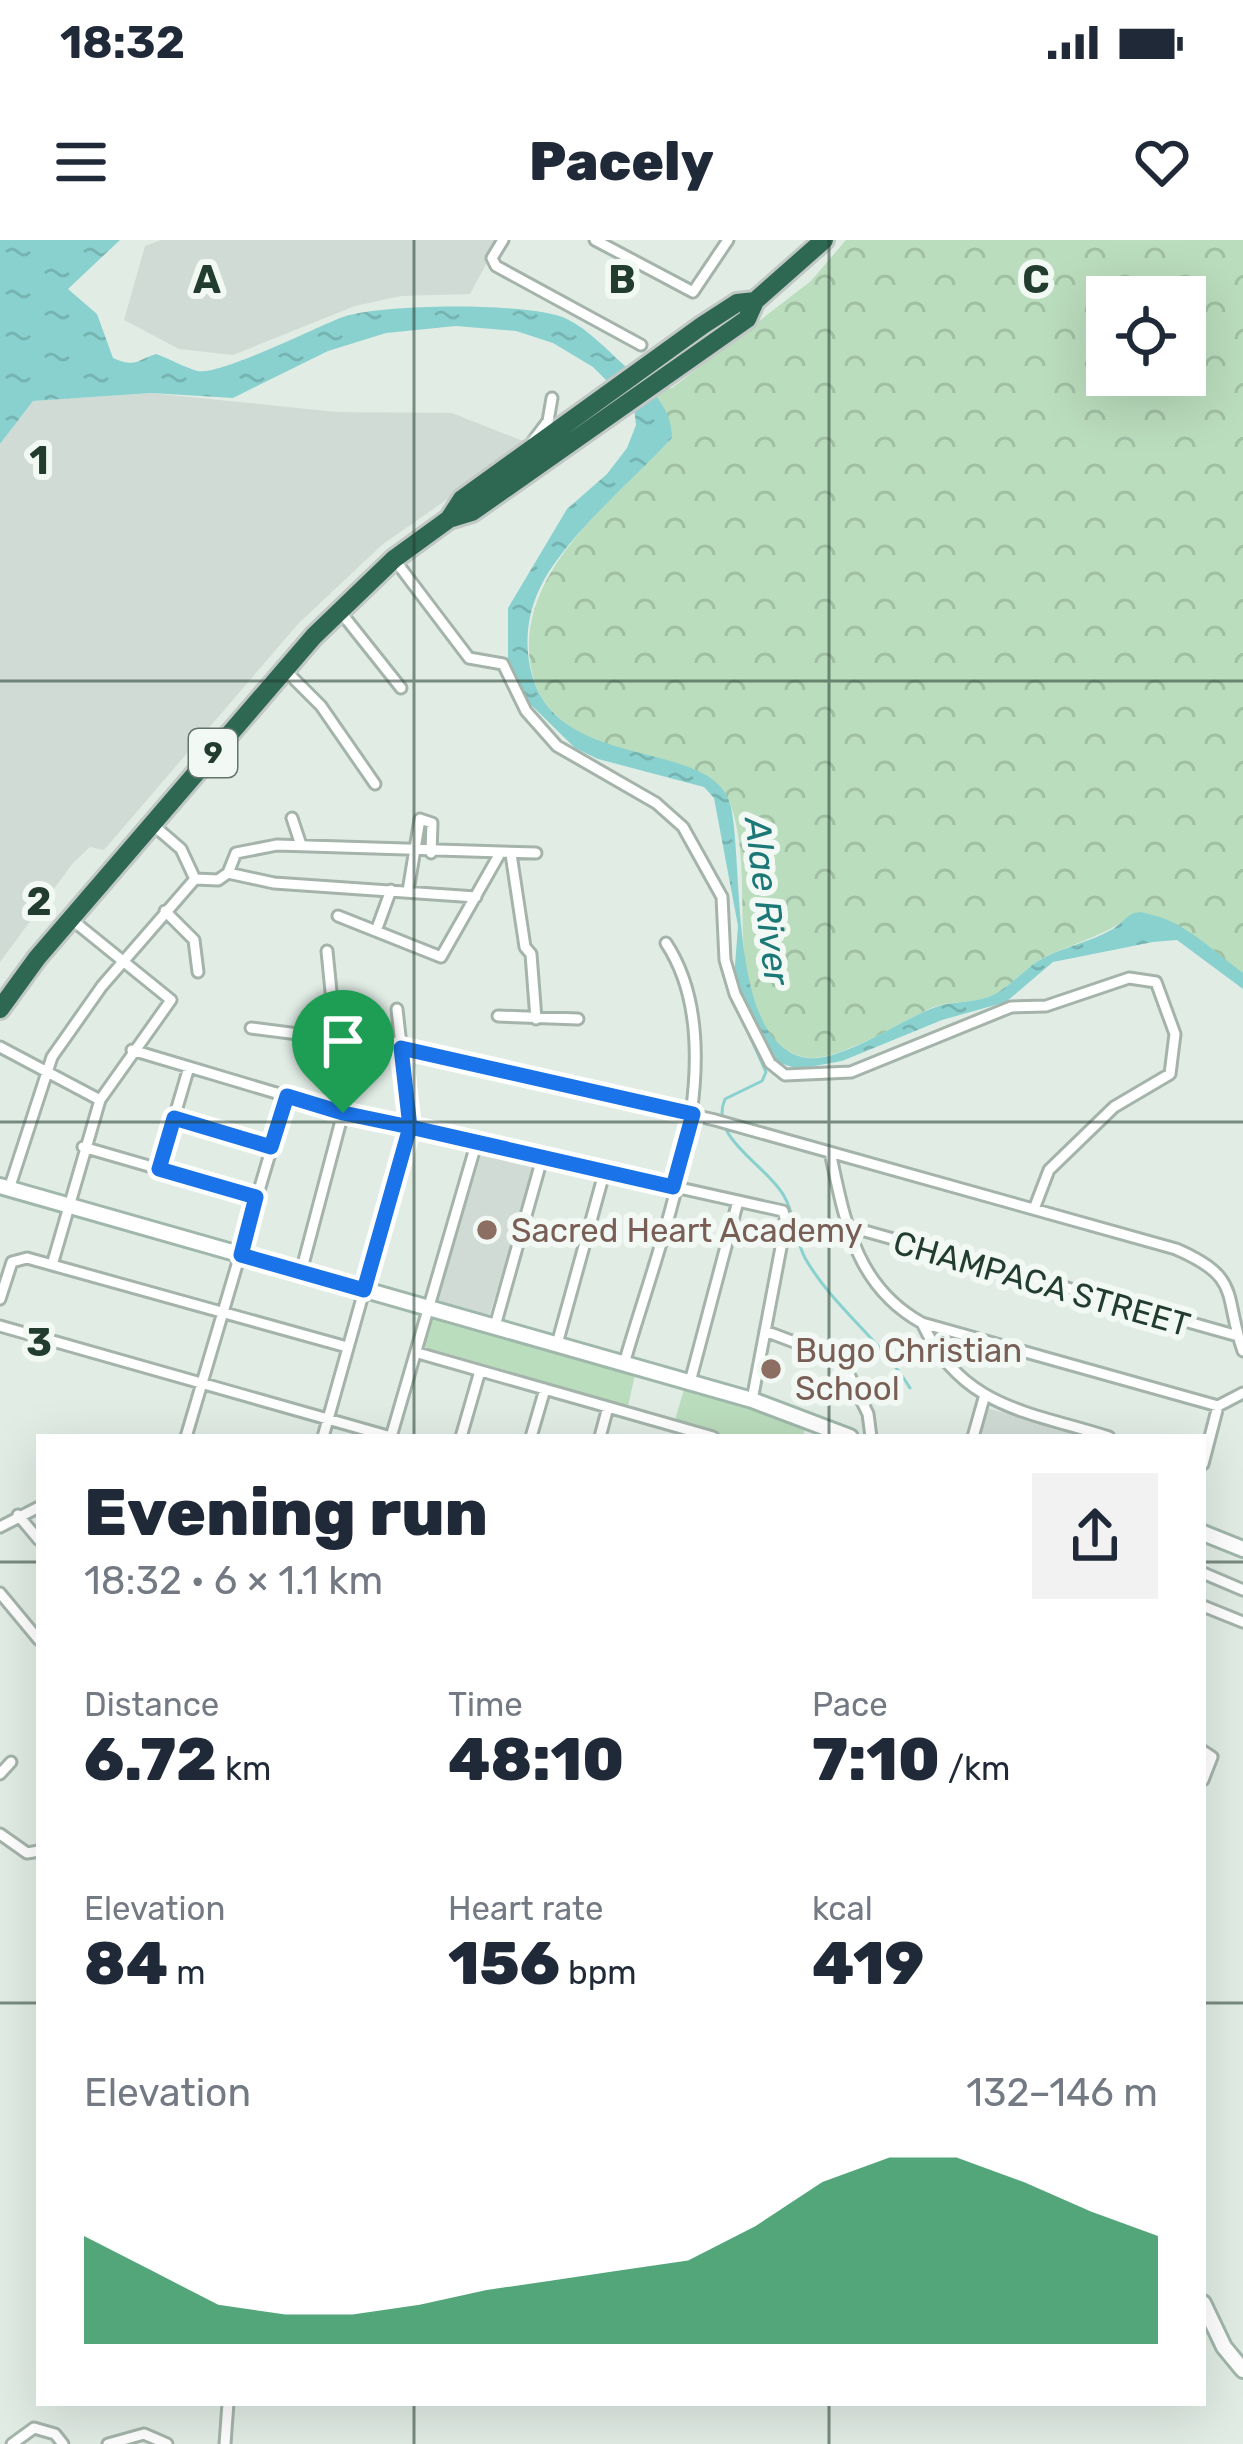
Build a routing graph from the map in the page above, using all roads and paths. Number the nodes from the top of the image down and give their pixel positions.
1 (502, 240) edge
2 (595, 240) edge
3 (728, 240) edge
4 (824, 240) edge
5 (640, 345) dead end
6 (552, 398) dead end
7 (563, 438) junction
8 (529, 451) junction
9 (449, 518) junction
10 (394, 559) junction
11 (339, 610) junction
12 (285, 670) junction
13 (401, 688) dead end
14 (375, 784) dead end
15 (292, 818) dead end
16 (152, 824) junction
17 (302, 845) junction
18 (412, 852) junction
19 (431, 853) junction
20 (536, 853) dead end
21 (505, 855) junction
22 (228, 873) junction
23 (195, 879) junction
24 (391, 890) junction
25 (407, 891) junction
26 (476, 897) junction
27 (165, 911) junction
28 (338, 916) dead end
29 (71, 919) junction
30 (376, 931) junction
31 (666, 943) dead end
32 (327, 951) dead end
33 (124, 964) junction
34 (198, 972) dead end
35 (171, 1000) junction
36 (186, 1006) dead end
37 (0, 1009) edge
38 (397, 1010) dead end
39 (497, 1016) dead end
40 (536, 1019) junction
41 (578, 1019) dead end
42 (251, 1028) dead end
43 (0, 1046) edge
44 (401, 1048) junction
45 (132, 1050) junction
46 (333, 1052) junction
47 (189, 1067) junction
48 (45, 1069) junction
49 (287, 1096) junction
50 (100, 1100) junction
51 (343, 1113) junction
52 (693, 1114) junction
53 (174, 1118) junction
54 (410, 1127) junction
55 (477, 1141) junction
56 (83, 1147) junction
57 (271, 1147) junction
58 (830, 1152) junction
59 (543, 1156) junction
60 (159, 1169) junction
61 (605, 1170) junction
62 (5, 1187) edge
63 (673, 1187) junction
64 (256, 1197) junction
65 (738, 1201) junction
66 (68, 1205) junction
67 (1034, 1209) junction
68 (847, 1226) junction
69 (241, 1255) junction
70 (52, 1264) junction
71 (301, 1272) junction
72 (364, 1290) junction
73 (0, 1299) edge
74 (430, 1307) junction
75 (224, 1315) junction
76 (922, 1323) junction
77 (0, 1326) edge
78 (495, 1326) junction
79 (766, 1331) junction
80 (1238, 1336) junction
81 (557, 1344) junction
82 (347, 1347) junction
83 (1243, 1351) edge
84 (418, 1353) junction
85 (624, 1364) junction
86 (480, 1371) junction
87 (690, 1382) junction
88 (205, 1384) junction
89 (544, 1389) junction
90 (1243, 1393) edge
91 (984, 1398) junction
92 (752, 1400) junction
93 (1218, 1406) junction
94 (608, 1407) junction
95 (328, 1419) junction
96 (817, 1421) junction
97 (675, 1432) edge
98 (187, 1434) edge
99 (323, 1434) edge
100 (380, 1434) edge
101 (392, 1434) edge
102 (462, 1434) edge
103 (532, 1434) edge
104 (601, 1434) edge
105 (814, 1434) edge
106 (844, 1434) edge
107 (871, 1434) edge
108 (974, 1434) edge
109 (1099, 1434) edge
110 (1206, 1452) edge
111 (36, 1509) edge
112 (18, 1515) junction
113 (0, 1527) edge
114 (1206, 1533) edge
115 (36, 1536) edge
116 (1243, 1549) edge
117 (1206, 1574) edge
118 (1243, 1590) edge
119 (0, 1593) edge
120 (1206, 1607) edge
121 (1243, 1622) edge
122 (36, 1636) edge
123 (11, 1762) dead end
124 (0, 1774) edge
125 (0, 1834) edge
126 (36, 1852) edge
127 (1206, 2310) edge
128 (1243, 2370) edge
129 (228, 2406) edge
130 (13, 2444) edge
131 (62, 2444) edge
132 (108, 2444) edge
133 (167, 2444) edge
134 (225, 2444) edge

1 - 5 street
2 - 3 street
4 - 7 highway, 9
6 - 8 street
7 - 8 highway, 9
7 - 9 highway, 9
8 - 9 highway, 9
9 - 10 highway, 9
10 - 11 highway, 9
10 - 67 street
11 - 12 highway, 9
11 - 13 street
12 - 14 street
12 - 16 highway, 9
15 - 17 street
16 - 23 street
16 - 29 highway, 9
17 - 18 street
17 - 22 street
18 - 19 street
18 - 19 street
18 - 25 street
19 - 21 street
20 - 21 street
21 - 26 street
21 - 40 street
22 - 23 street
22 - 24 street
23 - 27 street
24 - 25 street
24 - 30 street
25 - 26 street
26 - 30 street
27 - 33 street
27 - 34 street
28 - 30 street
29 - 33 street
29 - 37 highway, 9
31 - 52 street
32 - 46 street
33 - 35 street
33 - 48 street
35 - 36 street
35 - 45 street
38 - 44 street
39 - 40 street
40 - 41 street
42 - 46 street
43 - 48 street
44 - 52 street
44 - 54 street
45 - 47 street
45 - 50 street
46 - 51 street
47 - 49 street
47 - 53 street
48 - 50 street
48 - 62 street
49 - 51 street
49 - 57 street
50 - 56 street
51 - 54 street
51 - 71 street
52 - 58 street
52 - 63 street
53 - 57 street
53 - 60 street
54 - 55 street
54 - 72 street
55 - 59 street
55 - 74 street
56 - 60 street
56 - 66 street
57 - 64 street
58 - 67 street
58 - 68 street
59 - 61 street
59 - 78 street
60 - 64 street
61 - 63 street
61 - 81 street
62 - 66 street
63 - 65 street
63 - 85 street
64 - 69 street
65 - 79 street
65 - 87 street
66 - 69 street
66 - 70 street
67 - 80 street
68 - 76 street
68 - 80 street, CHAMPACA STREET
69 - 71 street
69 - 75 street
70 - 73 street
70 - 75 street
71 - 72 street
72 - 74 street
72 - 82 street
74 - 78 street
74 - 84 street
75 - 82 street
75 - 88 street
76 - 91 street
76 - 93 street
77 - 88 street
78 - 81 street
79 - 92 street
79 - 107 street
80 - 83 street
81 - 85 street
82 - 95 street
84 - 86 street
84 - 101 street
85 - 87 street
86 - 89 street
86 - 102 street
87 - 92 street
88 - 95 street
88 - 98 street
89 - 94 street
89 - 103 street
90 - 93 street
91 - 108 street
91 - 109 street
92 - 96 street
93 - 110 street
94 - 97 street
94 - 104 street
95 - 99 street
95 - 100 street
96 - 105 street
96 - 106 street
111 - 112 street
112 - 113 street
112 - 115 street
114 - 116 street
117 - 118 street
119 - 122 street
120 - 121 street
123 - 124 street
125 - 126 street
127 - 128 street
129 - 134 street
130 - 131 street
132 - 133 street

